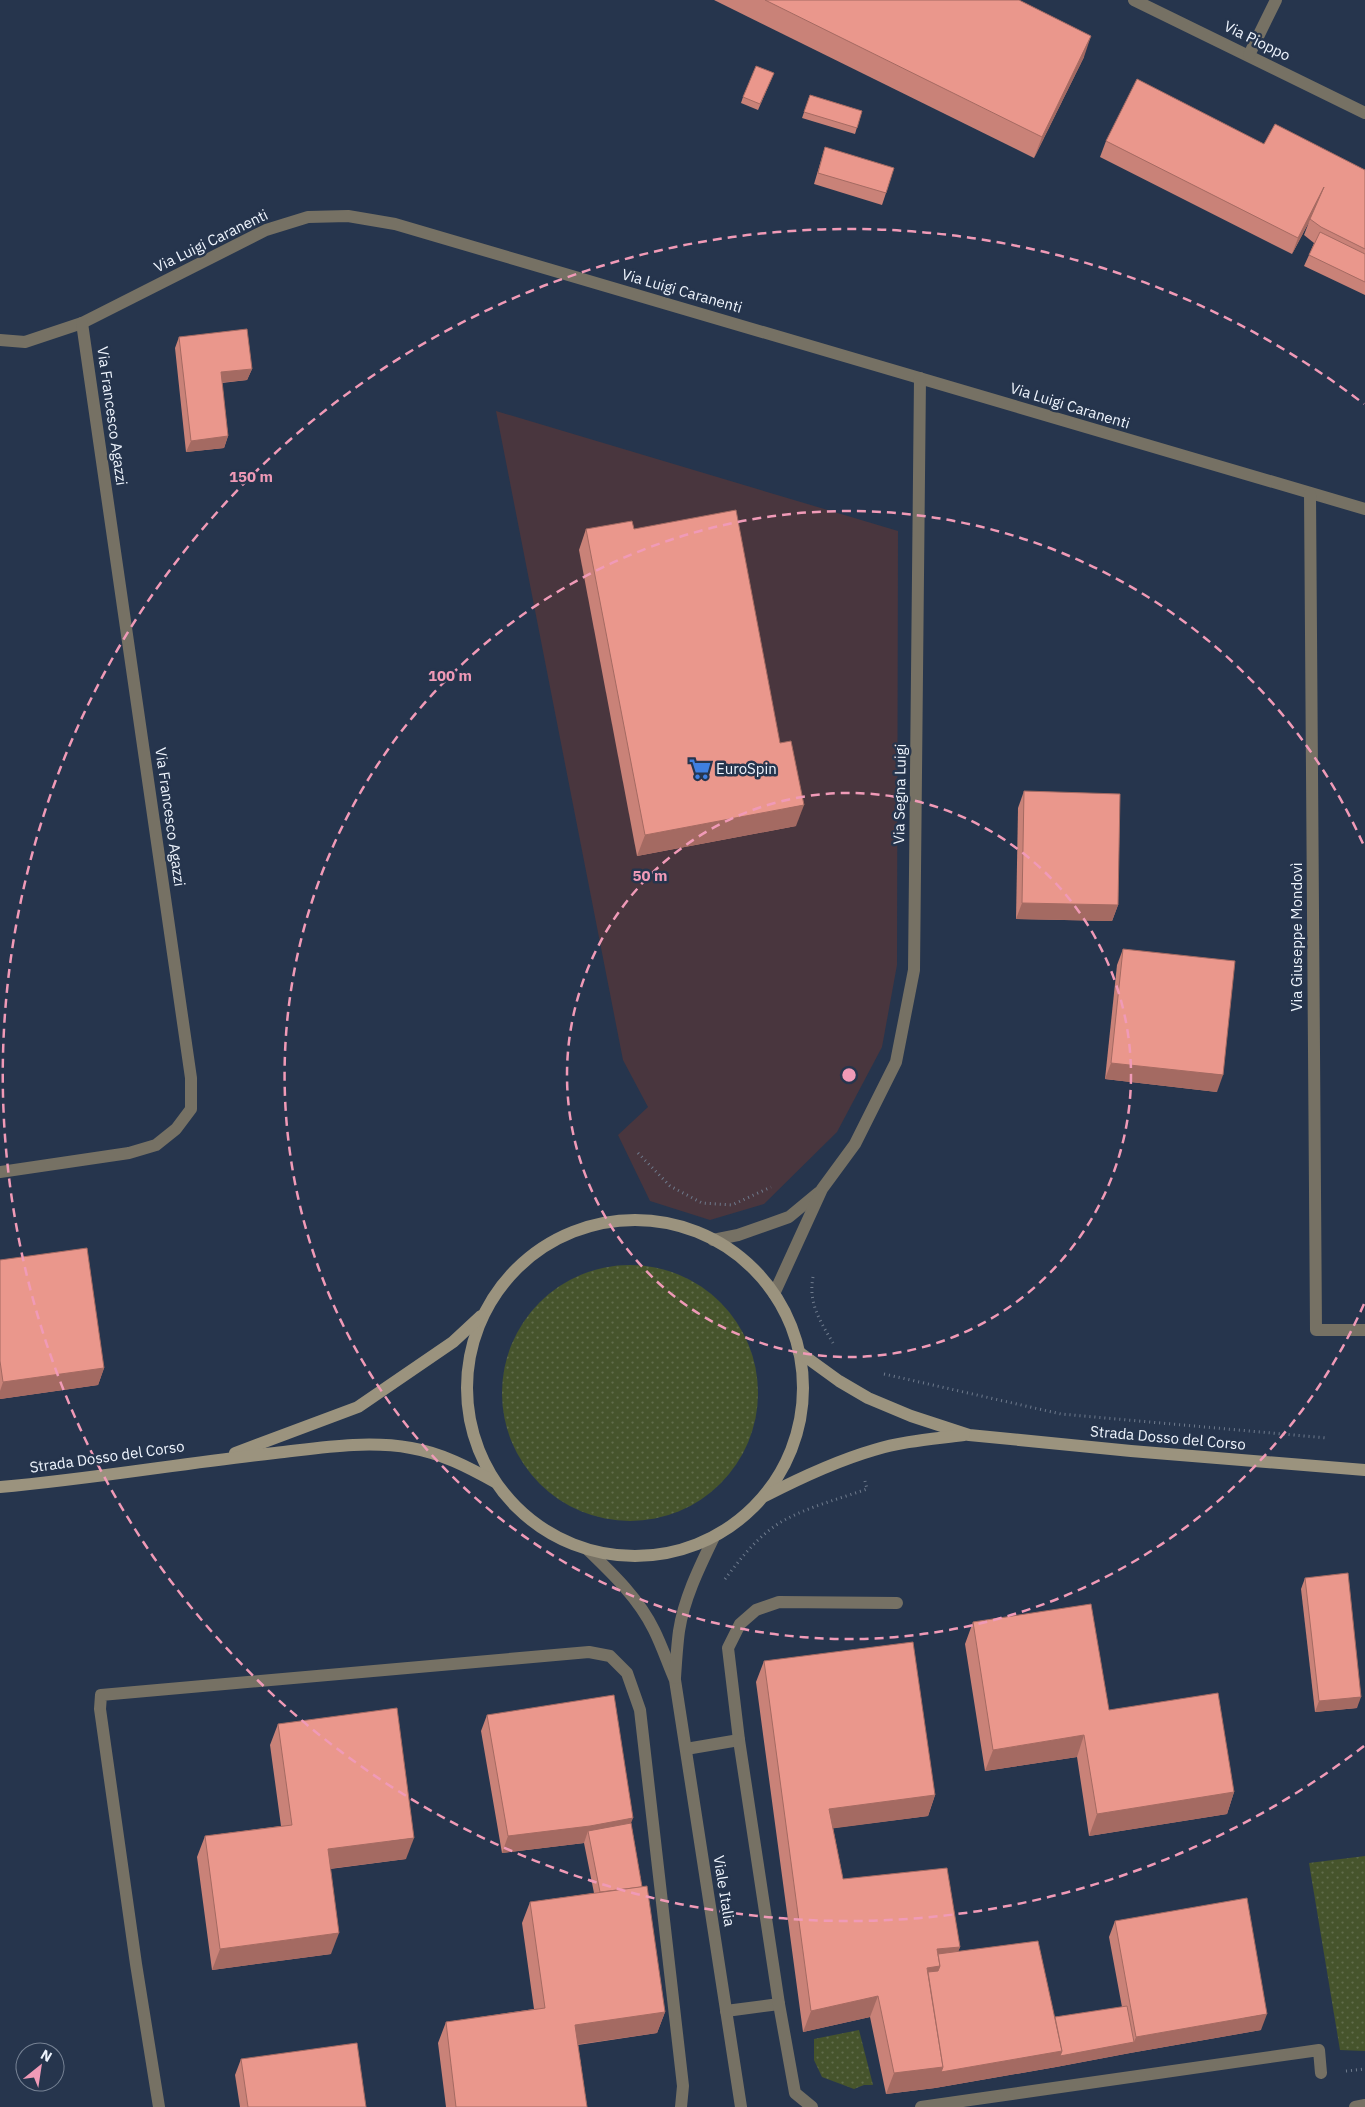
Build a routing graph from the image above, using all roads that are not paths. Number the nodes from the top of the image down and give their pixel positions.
1 (1134, 0) edge
2 (1276, 0) edge
3 (1249, 55) junction
4 (1365, 113) edge
5 (82, 323) junction
6 (0, 340) edge
7 (920, 378) junction
8 (1310, 494) junction
9 (1365, 509) edge
10 (0, 1172) edge
11 (822, 1189) junction
12 (713, 1240) junction
13 (774, 1294) junction
14 (483, 1314) junction
15 (1365, 1330) edge
16 (799, 1352) junction
17 (969, 1435) junction
18 (218, 1459) junction
19 (1365, 1470) edge
20 (495, 1482) junction
21 (0, 1487) edge
22 (762, 1498) junction
23 (714, 1537) junction
24 (588, 1550) junction
25 (897, 1603) dead end
26 (675, 1680) junction
27 (739, 1740) junction
28 (686, 1749) junction
29 (779, 2004) junction
30 (726, 2011) junction
31 (1321, 2073) dead end
32 (1365, 2105) edge
33 (159, 2107) edge
34 (681, 2107) edge
35 (741, 2107) edge
36 (812, 2107) edge
37 (921, 2107) edge
38 (1355, 2107) edge

1 - 3 street, Via Pioppo
2 - 3 street
3 - 4 street, Via Pioppo
5 - 6 street, Via Luigi Caranenti
5 - 7 street, Via Luigi Caranenti
5 - 10 street, Via Francesco Agazzi
7 - 8 street, Via Luigi Caranenti
7 - 11 street, Via Segna Luigi
8 - 9 street, Via Luigi Caranenti
8 - 15 street, Via Giuseppe Mondovì
11 - 12 street, Via Segna Luigi
11 - 13 street, Via Segna Luigi
12 - 13 main road
12 - 14 main road
13 - 16 main road
14 - 18 main road, Strada Dosso del Corso
14 - 20 main road
16 - 17 main road, Strada Dosso del Corso
16 - 22 main road
17 - 19 main road, Strada Dosso del Corso
17 - 22 main road, Strada Dosso del Corso
18 - 20 main road, Strada Dosso del Corso
18 - 21 main road, Strada Dosso del Corso
20 - 24 main road
22 - 23 main road
23 - 24 main road
23 - 26 street, Viale Italia
24 - 26 street, Viale Italia
25 - 27 street
26 - 28 street, Viale Italia
27 - 28 street
27 - 29 street
28 - 30 street, Viale Italia
29 - 30 street
29 - 36 street
30 - 35 street, Viale Italia
31 - 37 street
32 - 38 street
33 - 34 street

